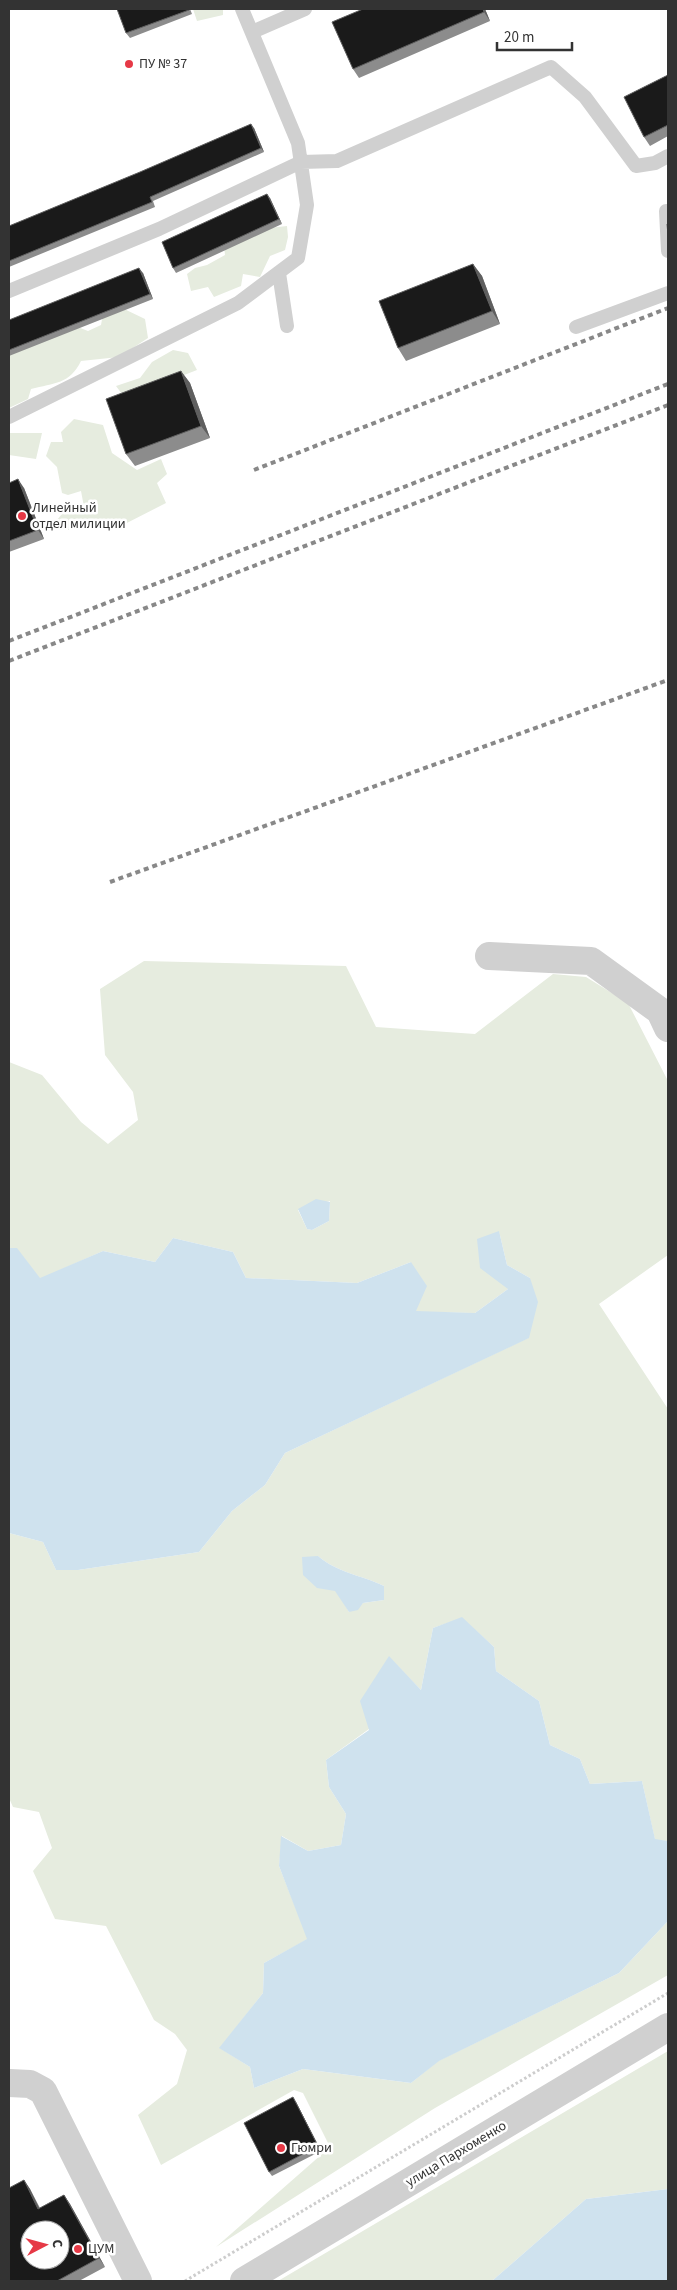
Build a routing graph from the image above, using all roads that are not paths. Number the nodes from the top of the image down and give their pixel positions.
1 (242, 9) edge
2 (305, 9) edge
3 (252, 32) junction
4 (668, 156) edge
5 (301, 162) junction
6 (668, 211) edge
7 (668, 251) edge
8 (279, 272) junction
9 (9, 291) edge
10 (668, 293) edge
11 (287, 326) dead end
12 (576, 327) dead end
13 (9, 417) edge
14 (489, 956) dead end
15 (666, 1016) edge
16 (668, 2027) edge
17 (9, 2083) edge
18 (138, 2281) edge
19 (244, 2281) edge

1 - 3 lane
2 - 3 lane
3 - 5 lane
4 - 5 lane
5 - 8 lane
5 - 9 lane
6 - 7 lane
8 - 11 lane
8 - 13 lane
10 - 12 lane
14 - 15 street
16 - 19 street, улица Пархоменко
17 - 18 street

